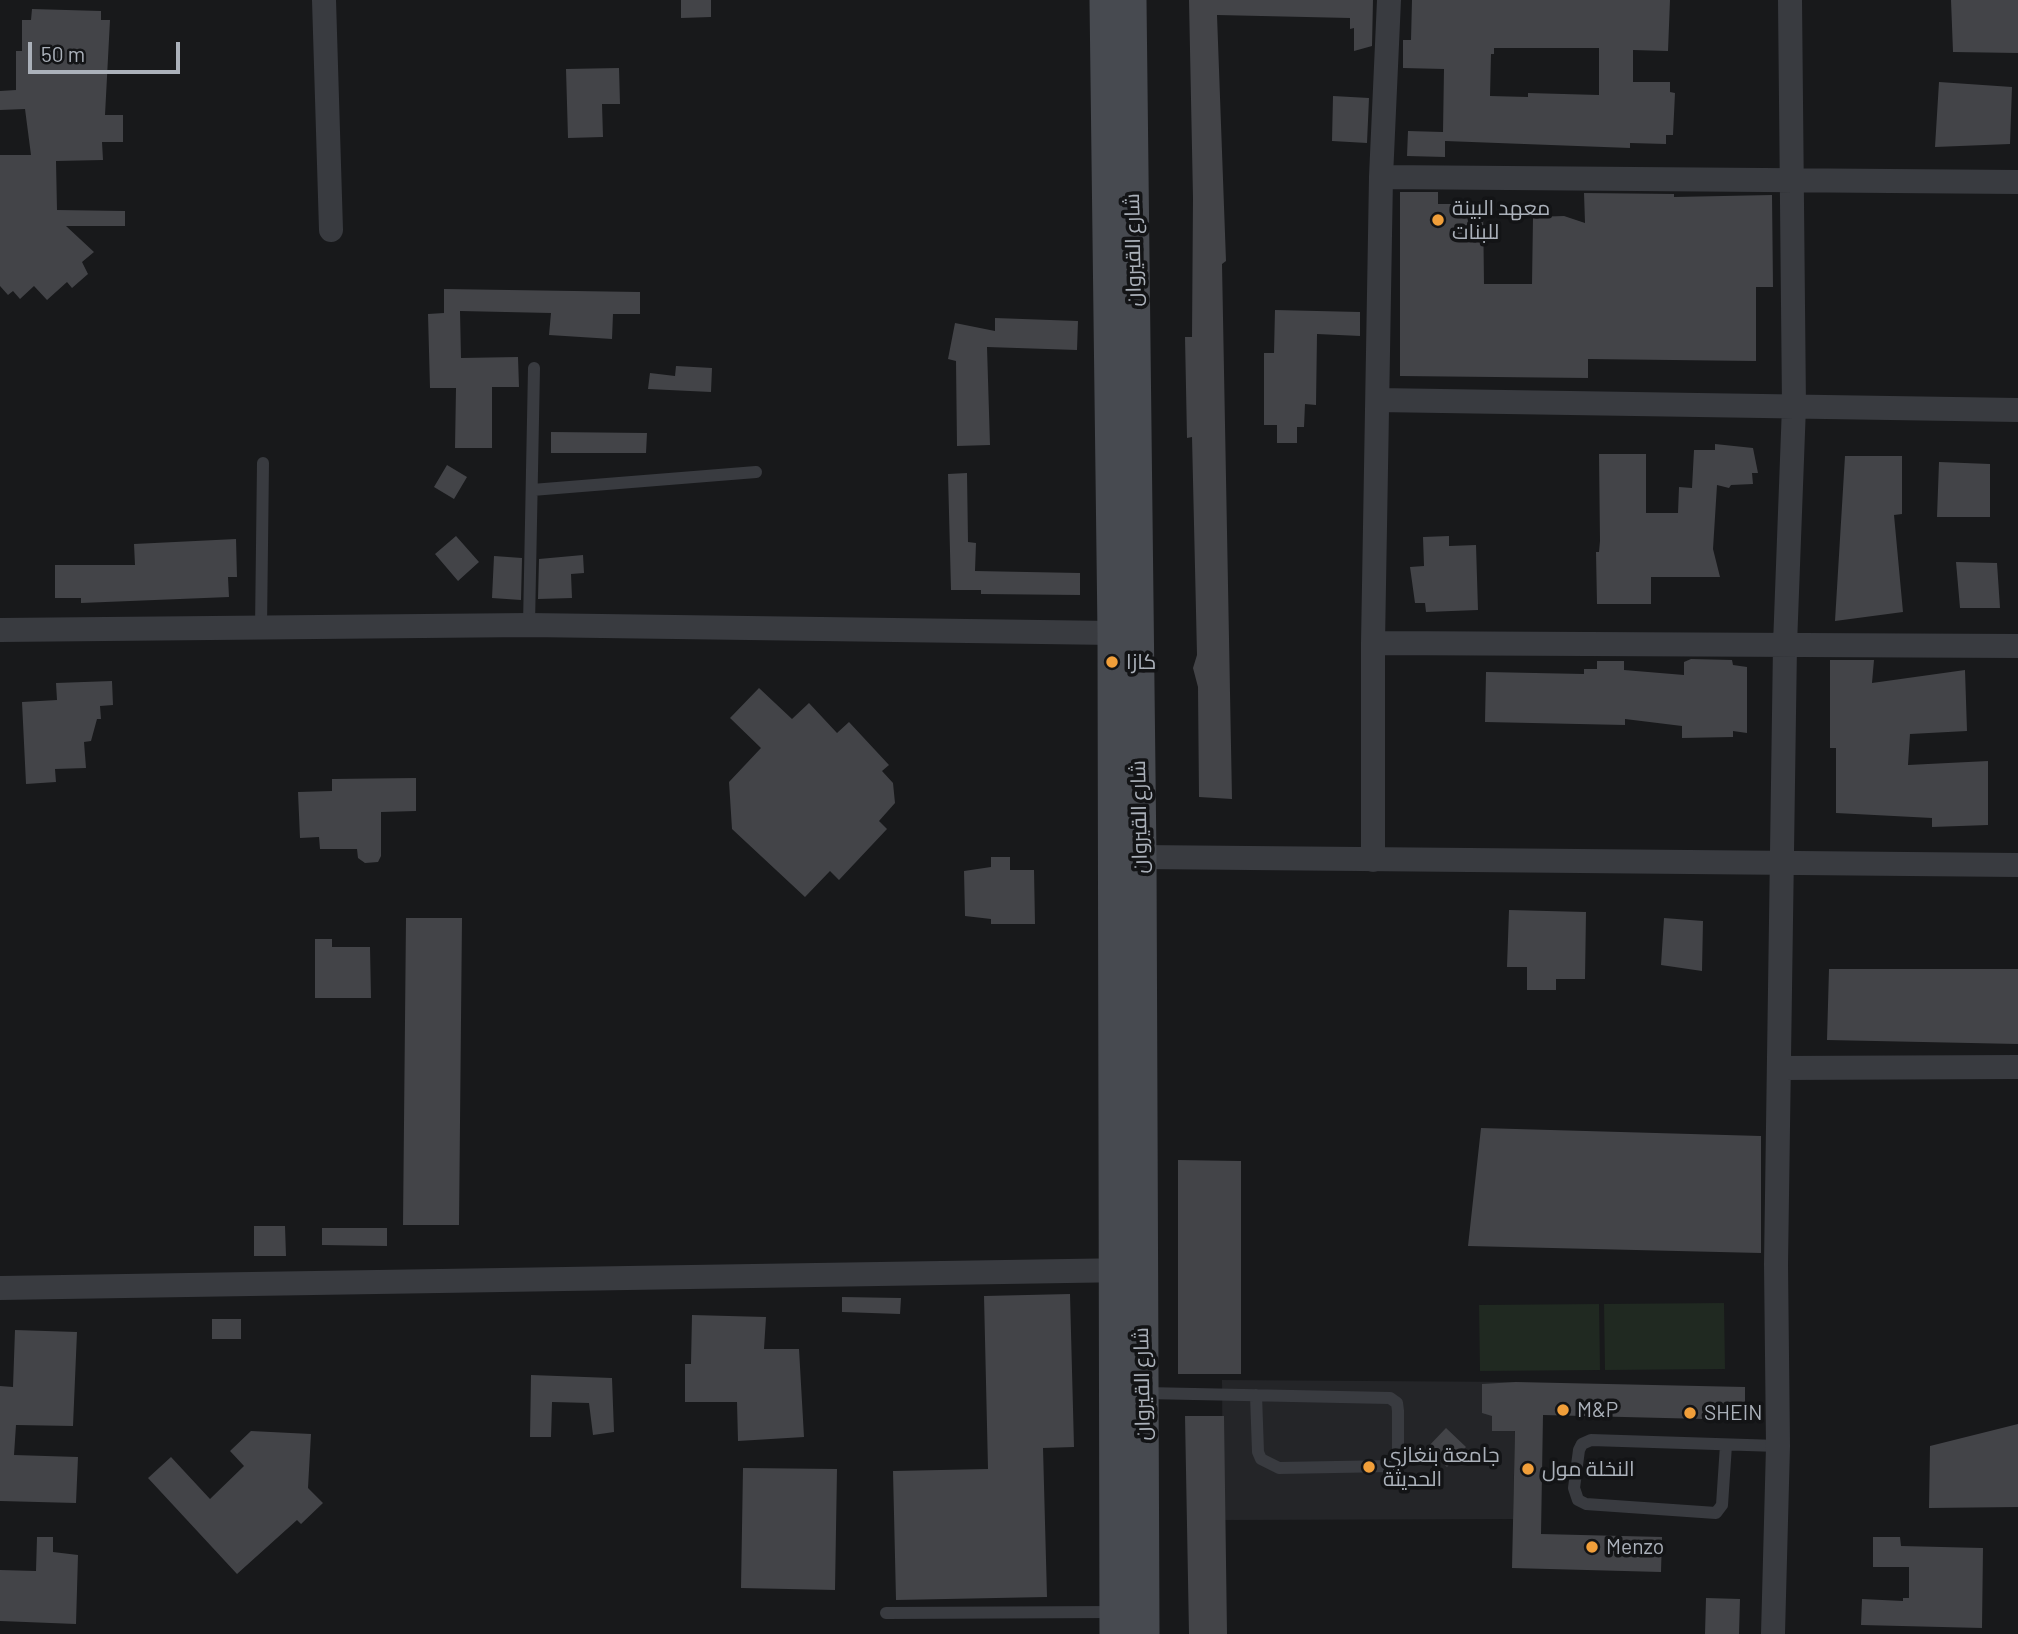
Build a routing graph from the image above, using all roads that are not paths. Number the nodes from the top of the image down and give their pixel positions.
1 (324, 0) edge
2 (1106, 0) edge
3 (1130, 0) edge
4 (1388, 0) edge
5 (1790, 0) edge
6 (1381, 177) junction
7 (1792, 180) junction
8 (2018, 181) edge
9 (331, 230) dead end
10 (534, 368) dead end
11 (1378, 400) junction
12 (1794, 406) junction
13 (2018, 410) edge
14 (263, 463) dead end
15 (756, 472) dead end
16 (532, 490) junction
17 (529, 625) junction
18 (261, 628) junction
19 (0, 630) edge
20 (1114, 634) junction
21 (1373, 643) junction
22 (1785, 645) junction
23 (2018, 646) edge
24 (1140, 857) junction
25 (1373, 860) junction
26 (1783, 863) junction
27 (2018, 865) edge
28 (2018, 1067) edge
29 (1780, 1068) junction
30 (1127, 1270) junction
31 (0, 1288) edge
32 (1143, 1393) junction
33 (1256, 1395) junction
34 (1726, 1445) junction
35 (1778, 1446) junction
36 (886, 1612) dead end
37 (1116, 1623) edge
38 (1143, 1634) edge
39 (1773, 1634) edge

1 - 9 street
2 - 20 main road, شارع القيروان
3 - 24 main road, شارع القيروان
4 - 6 street
5 - 7 street
6 - 7 street
6 - 11 street
7 - 8 street
7 - 12 street
10 - 16 lane
11 - 12 street
11 - 21 street
12 - 13 street
12 - 22 street
14 - 18 lane
15 - 16 lane
16 - 17 lane
17 - 18 street
17 - 20 street
18 - 19 street
20 - 30 main road, شارع القيروان
21 - 22 street
21 - 25 street
22 - 23 street
22 - 26 street
24 - 25 street
24 - 30 main road, شارع القيروان
25 - 26 street
26 - 27 street
26 - 29 street
28 - 29 street
29 - 35 street
30 - 31 street
30 - 32 main road, شارع القيروان
30 - 37 main road, شارع القيروان
32 - 33 lane
32 - 38 main road, شارع القيروان
33 - 33 lane
34 - 34 lane
34 - 35 lane
35 - 39 street
36 - 37 lane

